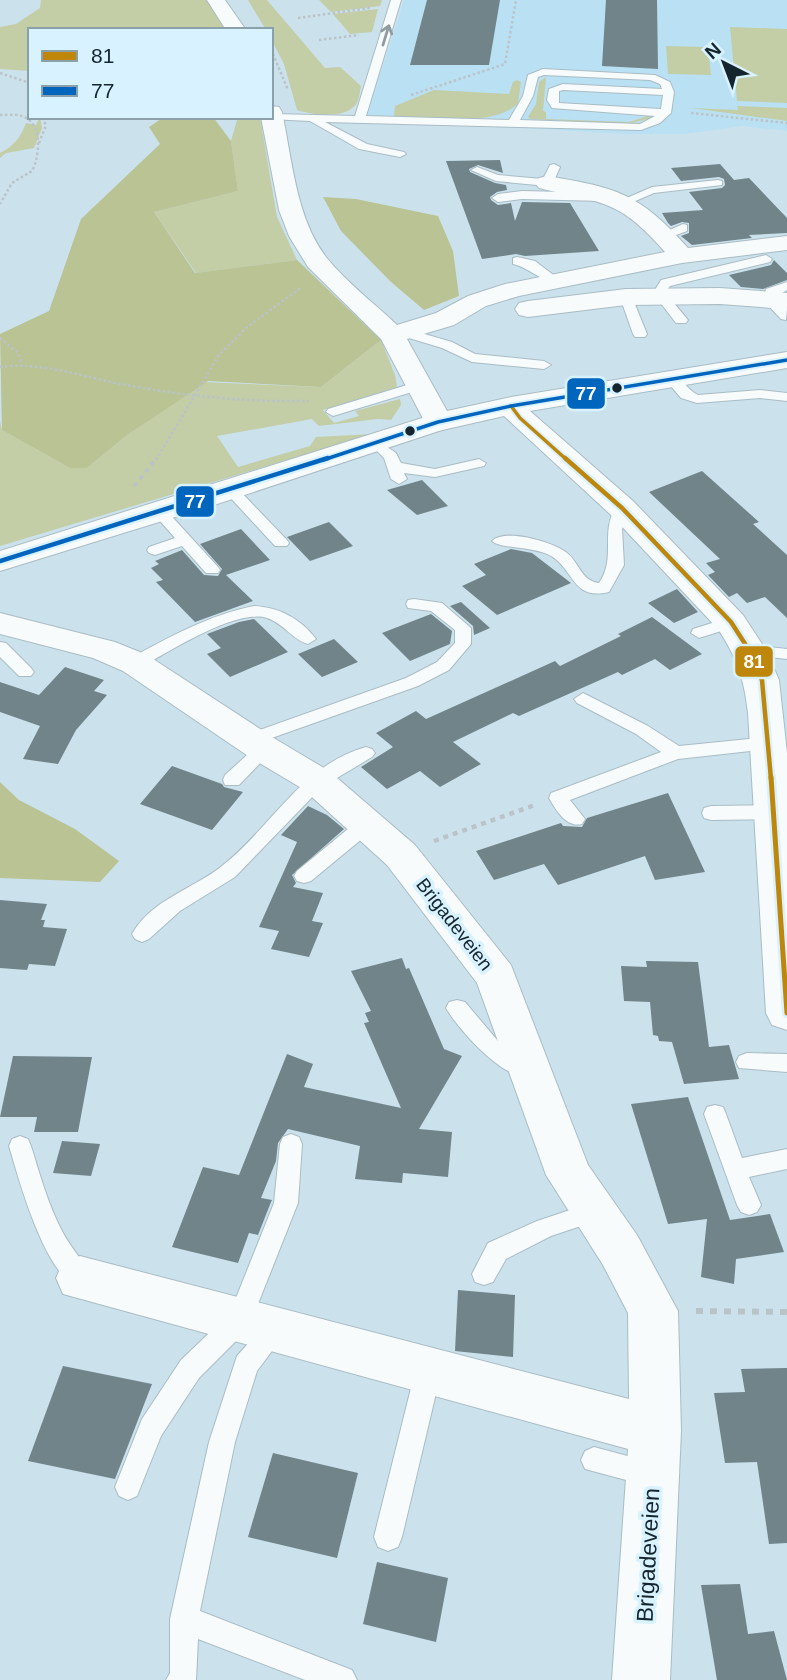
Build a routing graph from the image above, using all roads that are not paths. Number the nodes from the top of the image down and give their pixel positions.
1 (216, 0) edge
2 (396, 0) edge
3 (235, 28) edge
4 (669, 92) junction
5 (666, 113) junction
6 (280, 115) edge
7 (311, 118) junction
8 (360, 118) junction
9 (513, 123) junction
10 (400, 154) dead end
11 (477, 170) dead end
12 (550, 175) joint
13 (718, 183) dead end
14 (498, 198) dead end
15 (621, 199) junction
16 (787, 243) edge
17 (682, 256) junction
18 (766, 259) dead end
19 (517, 261) dead end
20 (554, 280) junction
21 (626, 297) junction
22 (663, 297) junction
23 (780, 301) edge
24 (445, 319) junction
25 (681, 320) dead end
26 (398, 334) junction
27 (640, 334) dead end
28 (787, 360) edge
29 (544, 365) dead end
30 (671, 378) junction
31 (417, 386) junction
32 (787, 397) edge
33 (511, 406) junction
34 (333, 412) dead end
35 (438, 422) junction
36 (376, 443) junction
37 (479, 463) dead end
38 (231, 490) junction
39 (622, 508) junction
40 (160, 512) junction
41 (185, 540) junction
42 (500, 541) dead end
43 (281, 543) dead end
44 (155, 550) dead end
45 (0, 561) edge
46 (212, 570) dead end
47 (414, 604) dead end
48 (0, 623) edge
49 (699, 633) dead end
50 (740, 636) junction
51 (308, 639) dead end
52 (0, 647) edge
53 (787, 654) edge
54 (135, 663) junction
55 (25, 672) dead end
56 (583, 699) dead end
57 (775, 742) edge
58 (256, 744) junction
59 (366, 753) dead end
60 (676, 753) junction
61 (232, 780) dead end
62 (316, 780) junction
63 (772, 811) junction
64 (711, 813) dead end
65 (575, 819) dead end
66 (367, 824) junction
67 (304, 876) dead end
68 (142, 934) dead end
69 (786, 999) edge
70 (457, 1008) dead end
71 (747, 1062) dead end
72 (787, 1063) edge
73 (532, 1074) junction
74 (715, 1114) dead end
75 (291, 1144) dead end
76 (20, 1146) dead end
77 (787, 1160) edge
78 (734, 1170) junction
79 (749, 1205) dead end
80 (594, 1212) junction
81 (484, 1274) dead end
82 (80, 1278) joint
83 (257, 1326) junction
84 (428, 1372) junction
85 (654, 1453) junction
86 (594, 1460) dead end
87 (128, 1487) dead end
88 (388, 1537) dead end
89 (184, 1619) junction
90 (181, 1680) edge
91 (342, 1680) edge
92 (641, 1680) edge

1 - 3 street
8 -> 2 lane
4 - 5 lane
4 - 5 lane
4 - 9 lane
5 - 9 lane
6 - 7 lane
6 - 26 street
7 - 8 lane
7 - 10 lane
8 - 9 lane
11 - 12 lane
12 - 15 street
13 - 15 lane
14 - 15 lane
15 - 17 street
16 - 17 street
17 - 20 street
18 - 22 lane
19 - 20 lane
20 - 24 street
21 - 22 street
21 - 24 street
21 - 27 lane
22 - 23 street
22 - 25 lane
24 - 26 street
26 - 29 lane
26 - 31 street
28 - 30 street
30 - 32 lane
30 - 33 street
31 - 34 lane
31 - 35 street
33 - 35 street
33 - 39 street
35 - 36 street
36 - 37 lane
36 - 38 street
38 - 40 street
38 - 43 lane
39 - 42 lane
39 - 50 street
40 - 41 lane
40 - 45 street
41 - 44 lane
41 - 46 lane
47 - 58 lane
48 - 54 street, Brigadeveien
49 - 50 lane
50 - 53 lane
50 - 57 street
51 - 54 lane
52 - 55 lane
54 - 58 street, Brigadeveien
56 - 60 lane
57 - 60 lane
57 - 63 street
58 - 61 lane
58 - 62 street, Brigadeveien
59 - 62 lane
60 - 65 lane
62 - 66 street, Brigadeveien
62 - 68 lane
63 - 64 lane
63 - 69 street
66 - 67 lane
66 - 73 street, Brigadeveien
70 - 73 lane
71 - 72 lane
73 - 80 street, Brigadeveien
74 - 78 lane
75 - 83 lane
76 - 82 lane
77 - 78 lane
78 - 79 lane
80 - 81 lane
80 - 85 street, Brigadeveien
82 - 83 street
83 - 84 street
83 - 87 lane
83 - 89 lane
84 - 85 street
84 - 88 lane
85 - 86 lane
85 - 92 street, Brigadeveien
89 - 90 lane
89 - 91 lane

